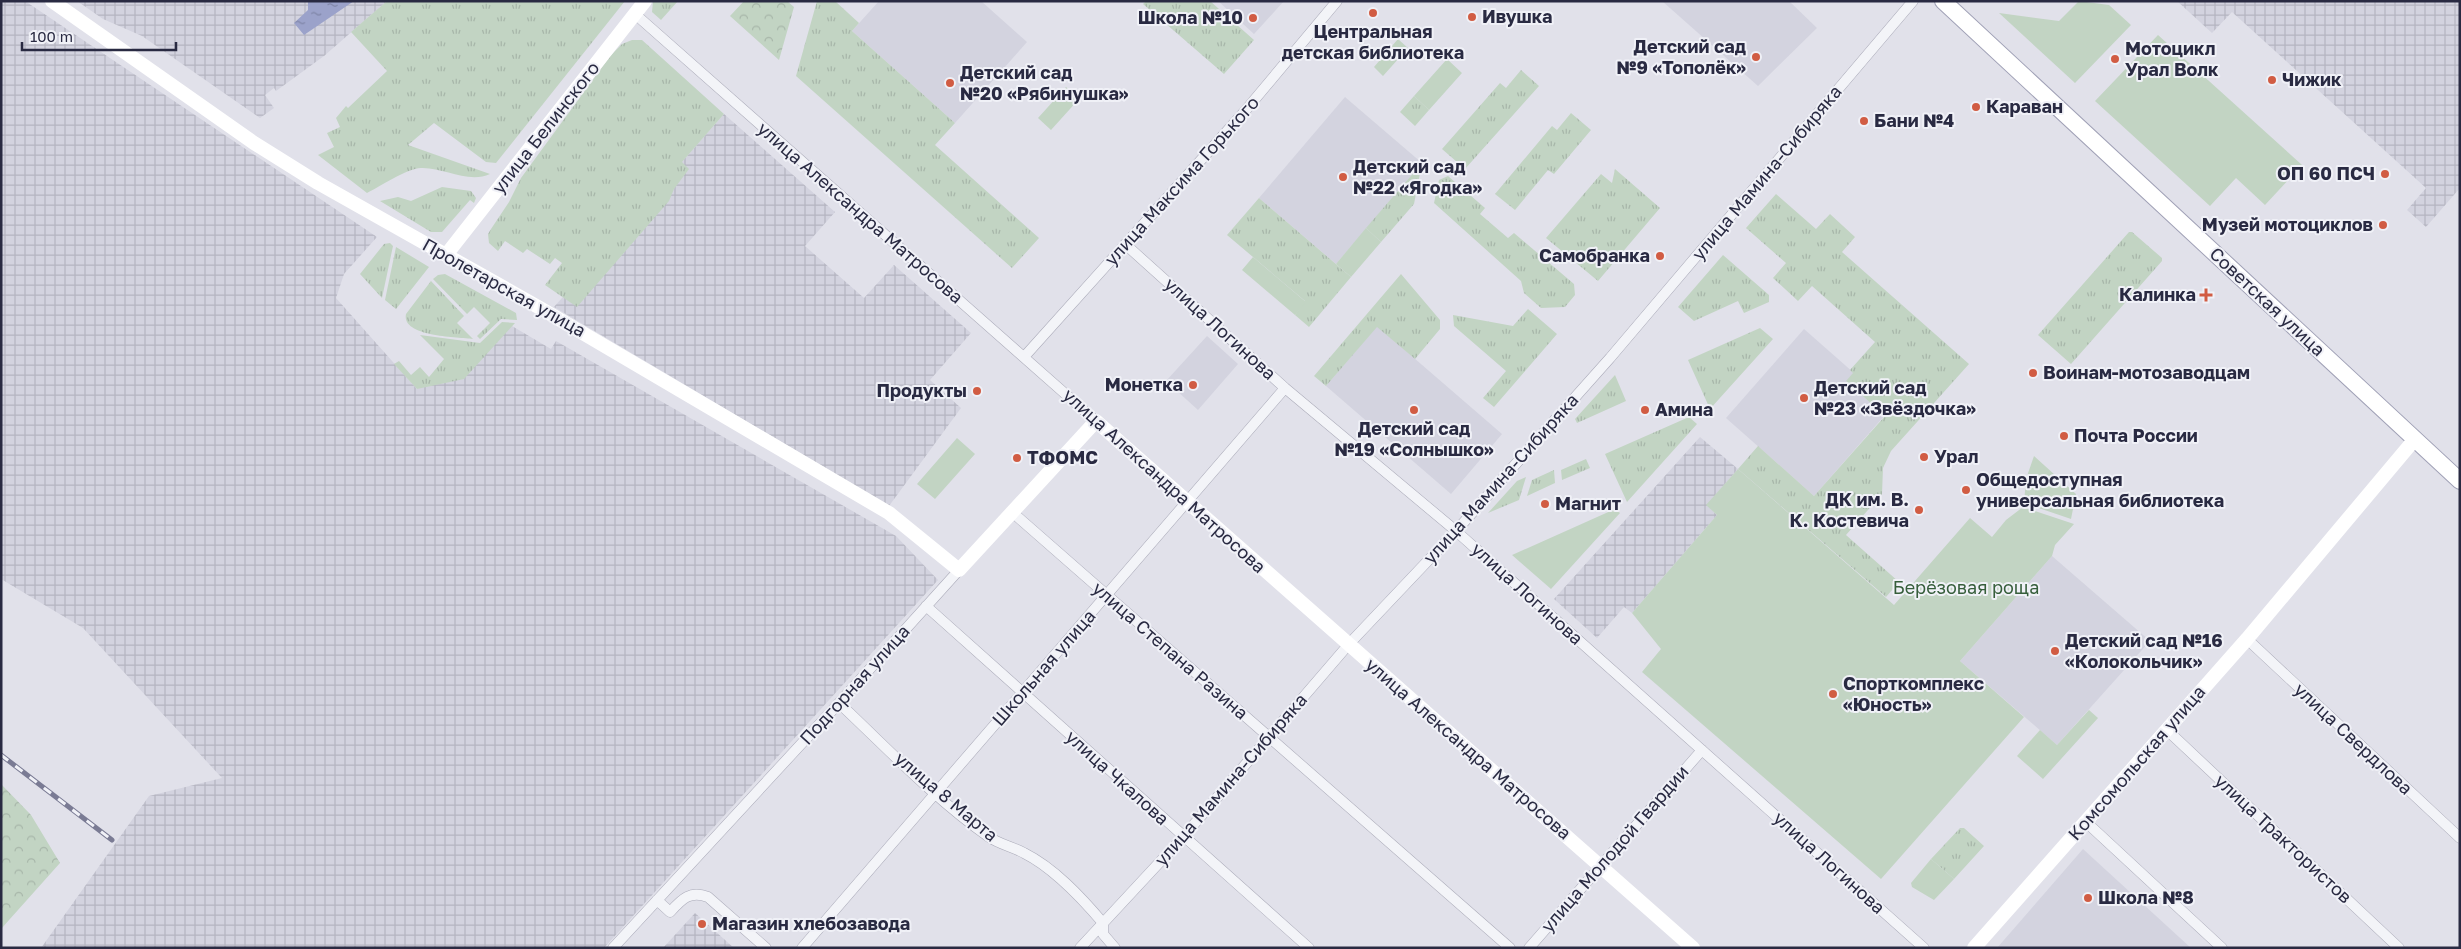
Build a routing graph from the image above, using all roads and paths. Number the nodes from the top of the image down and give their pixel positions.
1 (52, 1) edge
2 (645, 1) edge
3 (1337, 1) edge
4 (1913, 1) edge
5 (1943, 1) edge
6 (635, 14) junction
7 (1125, 244) junction
8 (446, 255) junction
9 (1024, 357) junction
10 (1285, 388) junction
11 (1096, 421) junction
12 (2415, 439) junction
13 (2460, 481) edge
14 (1186, 502) junction
15 (1012, 512) junction
16 (1456, 531) junction
17 (959, 570) junction
18 (1107, 596) junction
19 (926, 606) junction
20 (2247, 640) junction
21 (1349, 644) junction
22 (1022, 693) junction
23 (839, 703) junction
24 (2167, 730) junction
25 (1270, 739) junction
26 (1702, 750) junction
27 (934, 792) junction
28 (2086, 822) junction
29 (1183, 838) junction
30 (2460, 838) edge
31 (1599, 865) junction
32 (658, 900) junction
33 (1103, 923) junction
34 (613, 948) edge
35 (766, 948) edge
36 (802, 948) edge
37 (1080, 948) edge
38 (1115, 948) edge
39 (1309, 948) edge
40 (1510, 948) edge
41 (1529, 948) edge
42 (1693, 948) edge
43 (1924, 948) edge
44 (1974, 948) edge
45 (2222, 948) edge
46 (2399, 948) edge

1 - 8 street, Пролетарская улица
2 - 6 street, улица Белинского
3 - 7 street, улица Максима Горького
4 - 16 street, улица Мамина-Сибиряка
5 - 12 main road, Советская улица
6 - 8 street, улица Белинского
6 - 9 street, улица Александра Матросова
7 - 9 street, улица Максима Горького
7 - 10 street, улица Логинова
8 - 17 street, Пролетарская улица
9 - 11 street, улица Александра Матросова
10 - 14 street, Школьная улица
10 - 16 street, улица Логинова
11 - 14 street, улица Александра Матросова
11 - 15 street, Подгорная улица
12 - 13 main road, Советская улица
12 - 20 street, Комсомольская улица
14 - 18 street, Школьная улица
14 - 21 street, улица Александра Матросова
15 - 17 street, Подгорная улица
15 - 18 street, улица Степана Разина
16 - 21 street, улица Мамина-Сибиряка
16 - 26 street, улица Логинова
17 - 19 street, Подгорная улица
18 - 22 street, Школьная улица
18 - 25 street, улица Степана Разина
19 - 22 street, улица Чкалова
19 - 23 street, Подгорная улица
20 - 24 street, Комсомольская улица
20 - 30 street, улица Свердлова
21 - 25 street, улица Мамина-Сибиряка
21 - 31 street, улица Александра Матросова
22 - 27 street, Школьная улица
22 - 29 street, улица Чкалова
23 - 27 street, улица 8 Марта
23 - 32 street, Подгорная улица
24 - 28 street, Комсомольская улица
24 - 46 street, улица Трактористов
25 - 29 street, улица Мамина-Сибиряка
25 - 40 street, улица Степана Разина
26 - 31 street, улица Молодой Гвардии
26 - 43 street, улица Логинова
27 - 33 street, улица 8 Марта
27 - 36 street, Школьная улица
28 - 44 street, Комсомольская улица
28 - 45 street
29 - 33 street, улица Мамина-Сибиряка
29 - 39 street, улица Чкалова
31 - 41 street, улица Молодой Гвардии
31 - 42 street, улица Александра Матросова
32 - 34 street, Подгорная улица
32 - 35 street
33 - 37 street, улица Мамина-Сибиряка
33 - 38 street, улица 8 Марта

